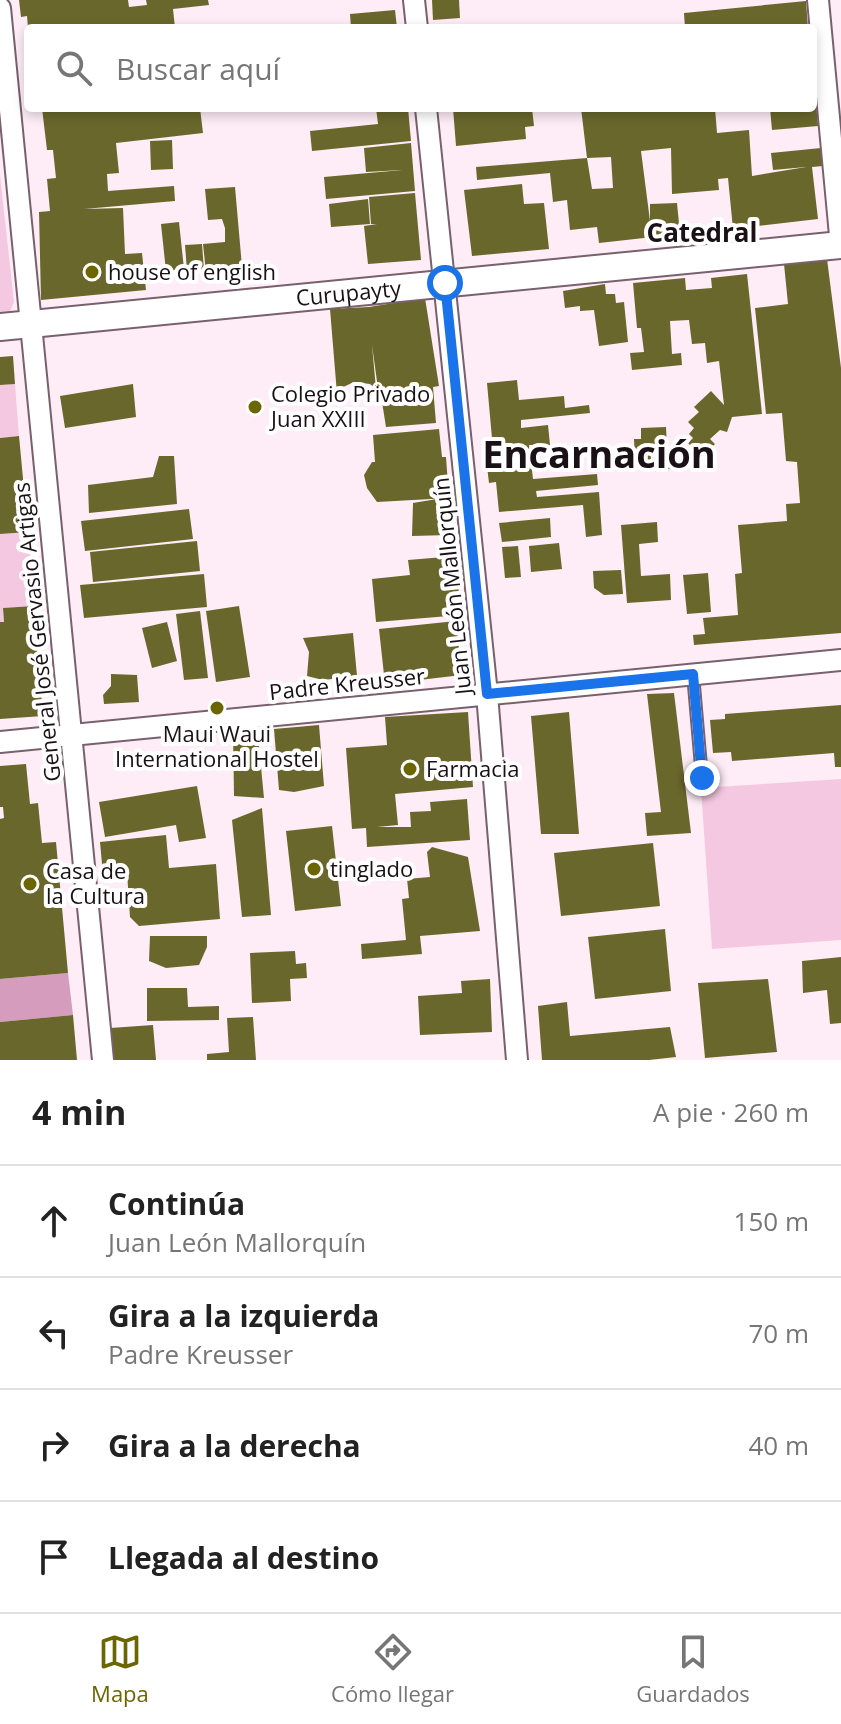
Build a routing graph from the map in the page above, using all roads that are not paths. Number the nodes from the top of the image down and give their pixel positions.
1 (414, 0) edge
2 (818, 0) edge
3 (0, 8) edge
4 (417, 24) edge
5 (426, 112) edge
6 (841, 245) edge
7 (445, 283) junction
8 (31, 324) junction
9 (0, 327) edge
10 (841, 660) edge
11 (693, 674) junction
12 (487, 694) junction
13 (71, 735) junction
14 (0, 742) edge
15 (702, 778) dead end
16 (103, 1060) edge
17 (517, 1060) edge

1 - 4 street
2 - 6 street
3 - 8 street, General José Gervasio Artigas
5 - 7 street, Juan León Mallorquín
6 - 7 street, Curupayty
7 - 8 street, Curupayty
7 - 12 street, Juan León Mallorquín
8 - 9 street, Curupayty
8 - 13 street, General José Gervasio Artigas
10 - 11 street, Padre Kreusser
11 - 12 street, Padre Kreusser
11 - 15 lane
12 - 13 street, Padre Kreusser
12 - 17 street, Juan León Mallorquín
13 - 14 street, Padre Kreusser
13 - 16 street, General José Gervasio Artigas

